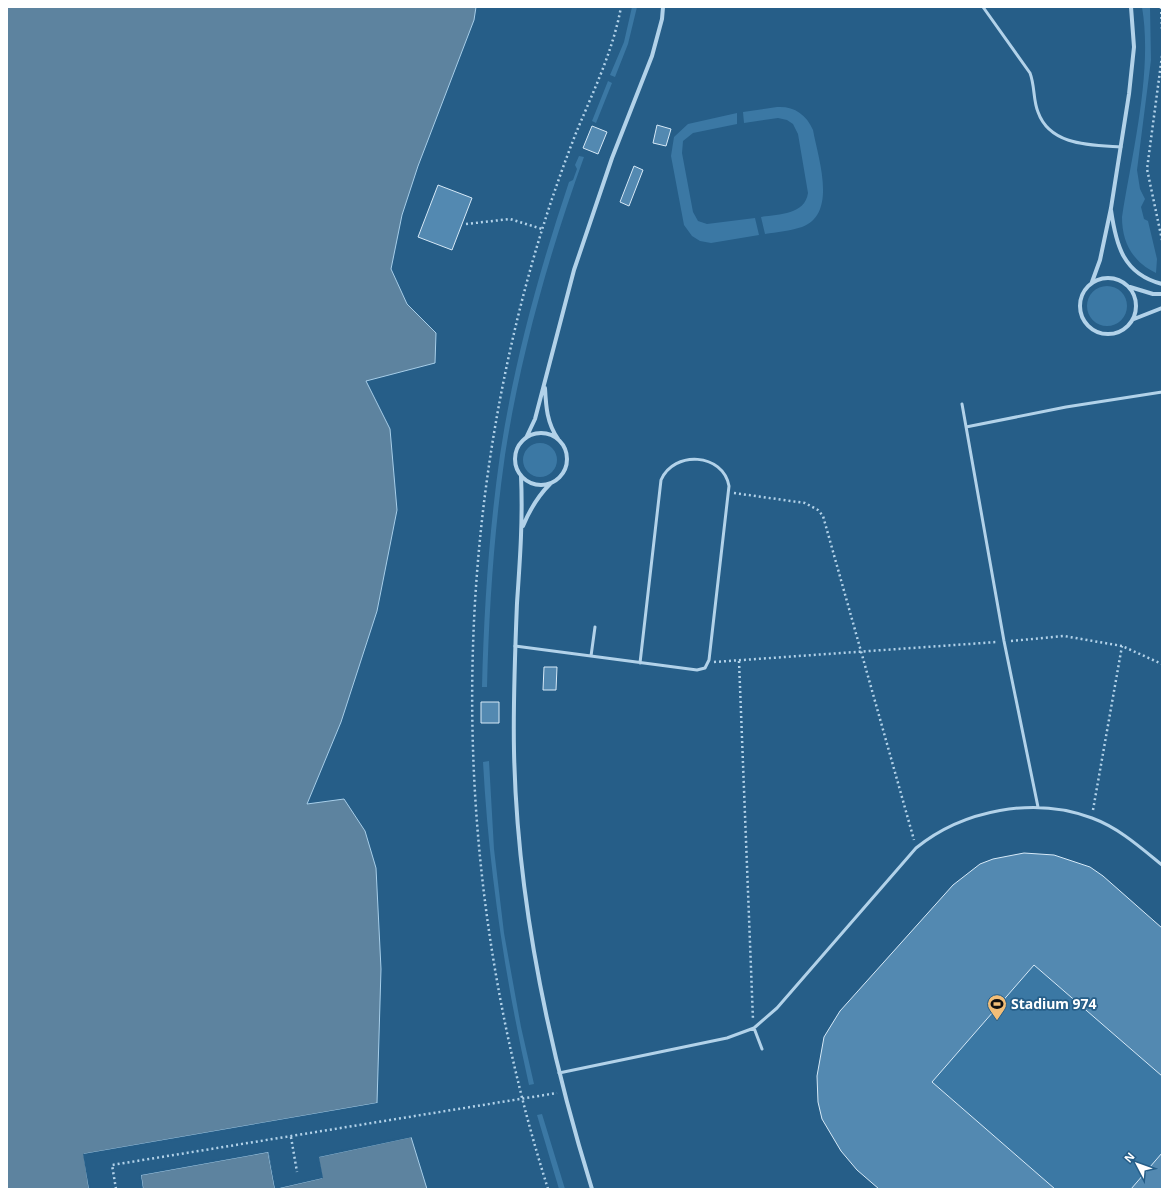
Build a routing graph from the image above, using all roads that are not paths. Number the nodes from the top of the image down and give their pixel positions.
1 (663, 7) edge
2 (982, 7) edge
3 (1131, 7) edge
4 (1121, 147) junction
5 (1111, 208) junction
6 (1092, 282) junction
7 (1162, 284) edge
8 (1130, 287) junction
9 (1162, 294) edge
10 (1162, 308) edge
11 (1134, 318) junction
12 (545, 383) junction
13 (1162, 392) edge
14 (962, 404) dead end
15 (966, 427) junction
16 (526, 438) junction
17 (559, 441) junction
18 (521, 476) junction
19 (551, 483) junction
20 (522, 530) junction
21 (595, 626) dead end
22 (515, 646) junction
23 (591, 656) junction
24 (640, 663) junction
25 (1038, 807) junction
26 (1162, 865) edge
27 (754, 1028) junction
28 (762, 1049) dead end
29 (559, 1072) junction
30 (592, 1189) edge

1 - 12 street
2 - 4 lane
3 - 4 street
4 - 5 street
5 - 6 street
5 - 7 street
6 - 8 street
6 - 11 street
8 - 9 street
8 - 11 street
10 - 11 street
12 - 16 street
12 - 17 street
13 - 15 lane
14 - 15 lane
15 - 25 lane
16 - 17 street
16 - 18 street
17 - 19 street
18 - 19 street
18 - 20 street
19 - 20 street
20 - 22 street
21 - 23 lane
22 - 23 lane
22 - 29 street
23 - 24 lane
24 - 24 lane
25 - 26 lane
25 - 27 lane
27 - 28 lane
27 - 29 lane
29 - 30 street

